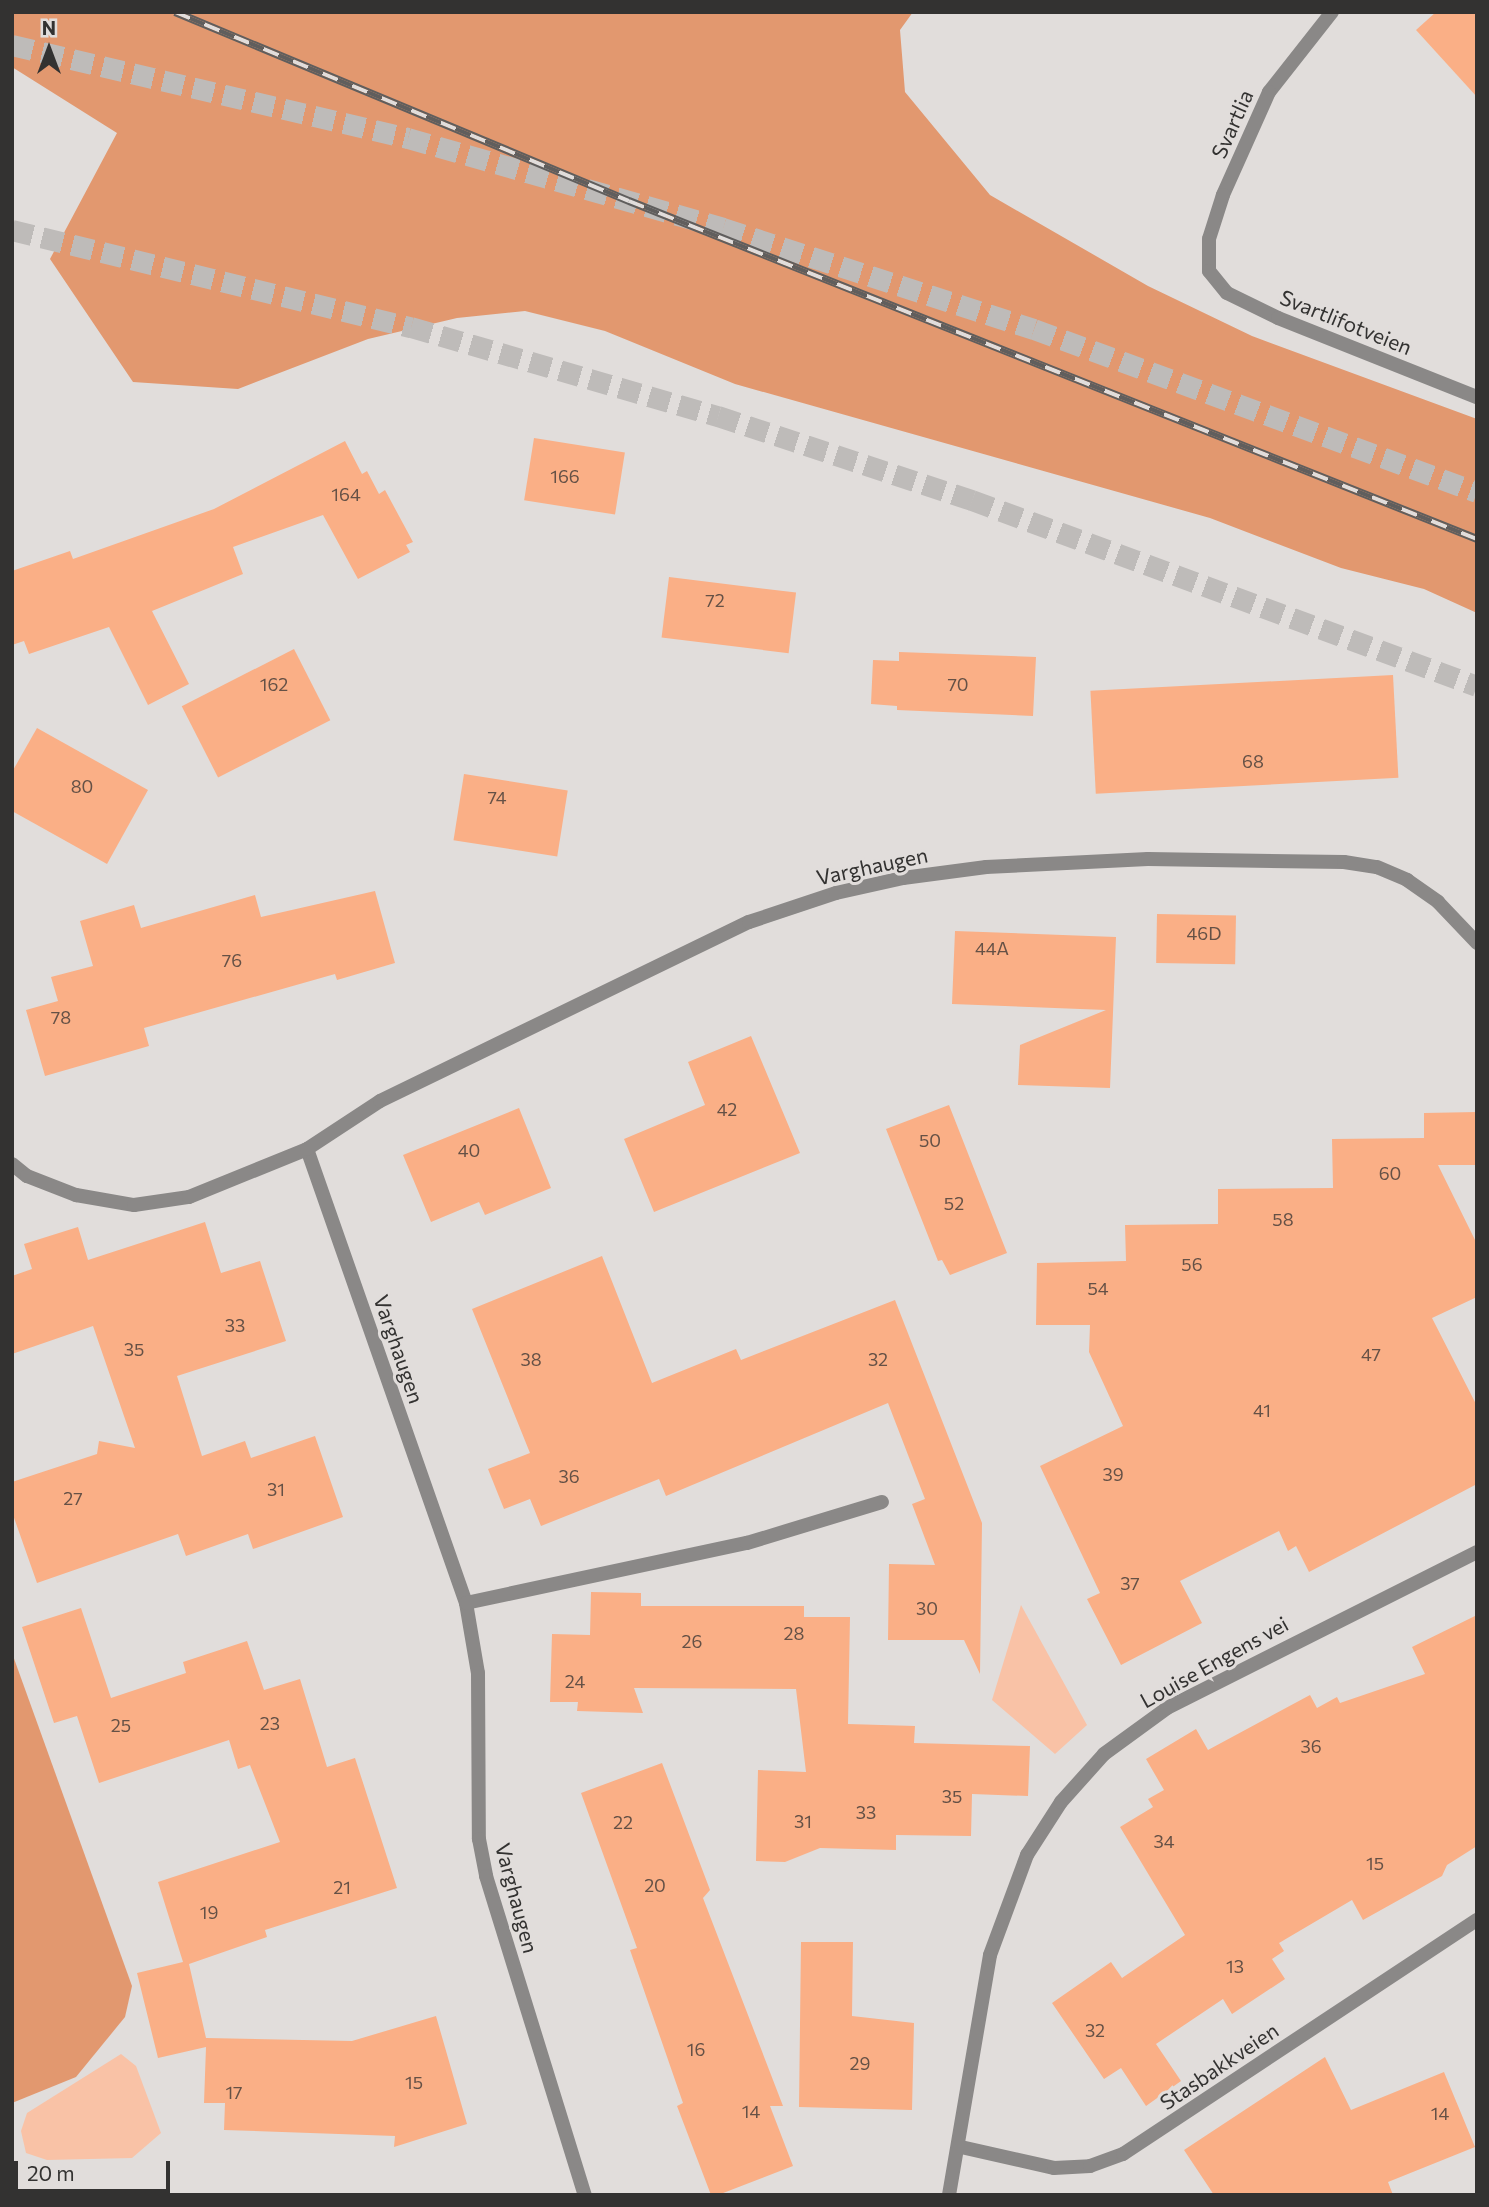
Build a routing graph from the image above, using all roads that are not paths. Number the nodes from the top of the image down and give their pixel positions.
1 (1332, 12) edge
2 (1209, 271) joint
3 (1477, 397) edge
4 (1477, 943) edge
5 (307, 1149) junction
6 (12, 1164) edge
7 (882, 1502) dead end
8 (1477, 1552) edge
9 (466, 1603) junction
10 (1477, 1920) edge
11 (961, 2147) junction
12 (585, 2195) edge
13 (949, 2195) edge

1 - 2 street, Svartlia
2 - 3 street, Svartlifotveien
4 - 5 street, Varghaugen
5 - 6 street, Varghaugen
5 - 9 street, Varghaugen
7 - 9 street
8 - 11 street, Louise Engens vei
9 - 12 street, Varghaugen
10 - 11 street, Stasbakkveien
11 - 13 street, Louise Engens vei

